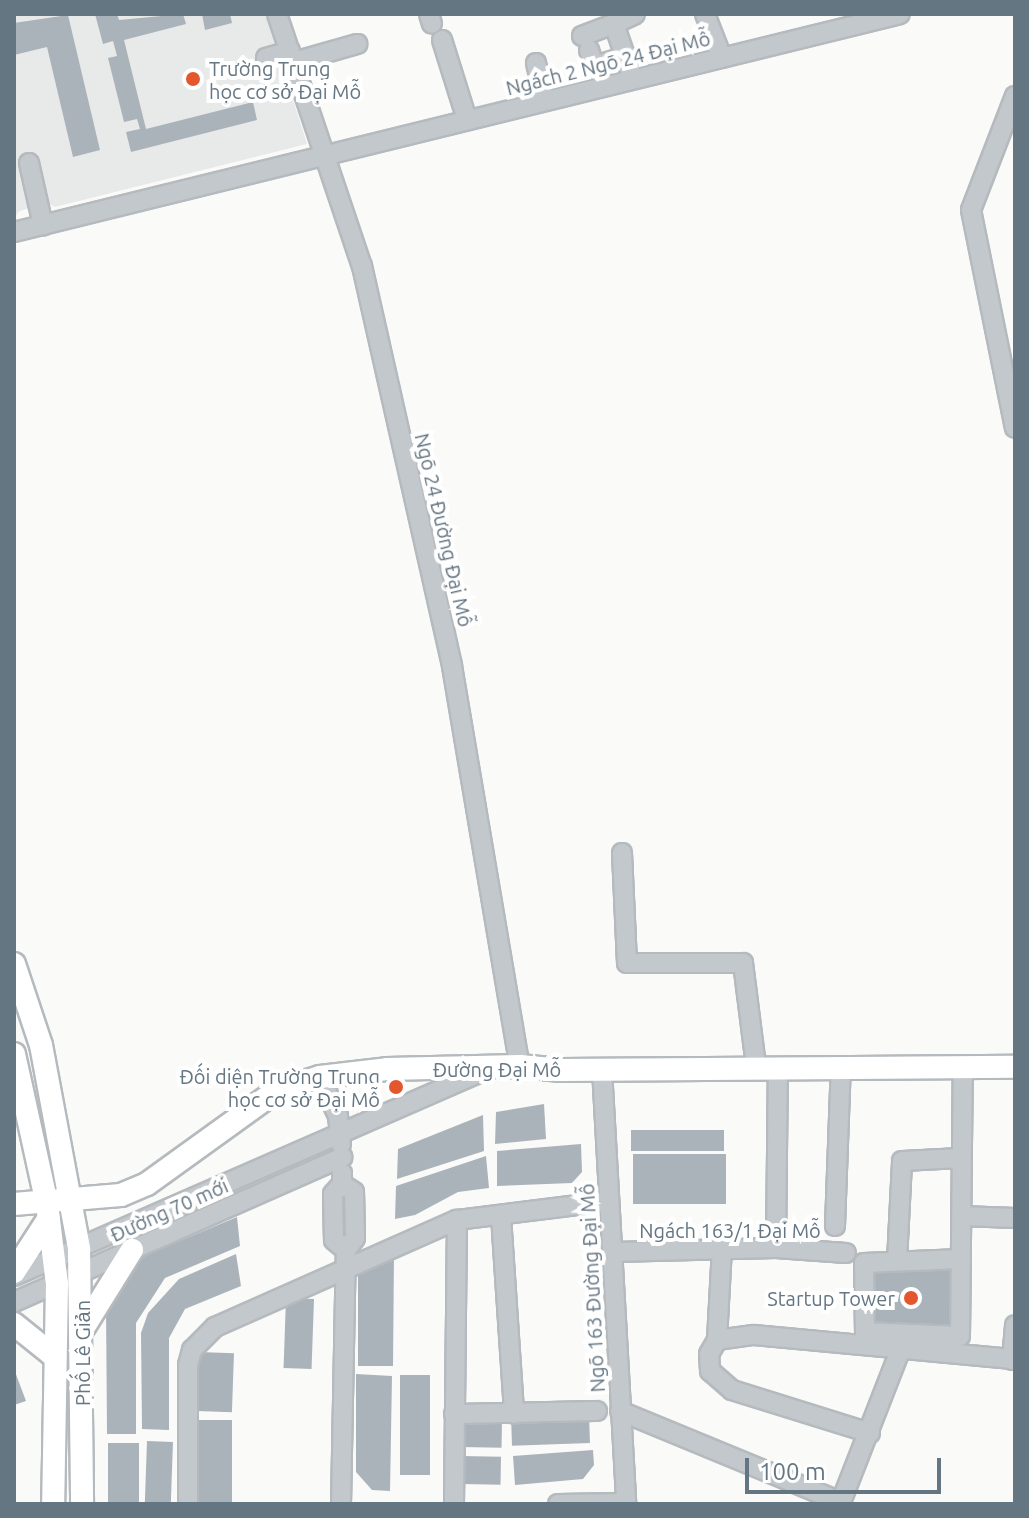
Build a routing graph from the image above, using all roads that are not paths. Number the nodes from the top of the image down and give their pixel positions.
1 (277, 14) edge
2 (635, 14) edge
3 (705, 14) edge
4 (900, 14) edge
5 (853, 20) edge
6 (614, 24) junction
7 (434, 26) edge
8 (357, 44) dead end
9 (292, 56) junction
10 (626, 56) junction
11 (266, 58) dead end
12 (722, 58) junction
13 (536, 63) dead end
14 (633, 79) junction
15 (1015, 96) edge
16 (545, 101) junction
17 (467, 120) junction
18 (326, 155) junction
19 (29, 163) dead end
20 (43, 225) junction
21 (14, 232) edge
22 (1015, 428) edge
23 (622, 853) dead end
24 (14, 964) edge
25 (14, 1054) edge
26 (520, 1066) junction
27 (767, 1066) junction
28 (841, 1066) junction
29 (963, 1066) junction
30 (1015, 1067) edge
31 (490, 1068) junction
32 (602, 1069) junction
33 (320, 1077) junction
34 (341, 1135) junction
35 (342, 1157) junction
36 (961, 1158) junction
37 (609, 1201) junction
38 (71, 1203) junction
39 (14, 1204) edge
40 (48, 1211) junction
41 (501, 1216) junction
42 (961, 1216) junction
43 (1015, 1218) edge
44 (457, 1220) junction
45 (835, 1226) dead end
46 (776, 1248) junction
47 (79, 1249) junction
48 (722, 1249) junction
49 (132, 1250) junction
50 (614, 1252) junction
51 (846, 1253) dead end
52 (54, 1257) junction
53 (961, 1259) junction
54 (897, 1261) junction
55 (345, 1269) junction
56 (80, 1273) junction
57 (14, 1274) edge
58 (57, 1284) junction
59 (14, 1302) edge
60 (14, 1324) edge
61 (1015, 1325) edge
62 (84, 1327) junction
63 (717, 1340) junction
64 (901, 1348) junction
65 (55, 1357) junction
66 (1013, 1360) edge
67 (597, 1411) dead end
68 (620, 1411) junction
69 (454, 1414) junction
70 (514, 1414) junction
71 (870, 1433) junction
72 (53, 1504) edge
73 (82, 1504) edge
74 (188, 1504) edge
75 (341, 1504) edge
76 (454, 1504) edge
77 (558, 1504) edge
78 (626, 1504) edge

1 - 9 street, Ngõ 24 Đường Đại Mỗ
2 - 6 street
3 - 12 street
4 - 5 street, Ngách 2 Ngõ 24 Đại Mỗ
5 - 12 street, Ngách 2 Ngõ 24 Đại Mỗ
6 - 10 street
6 - 10 street
7 - 17 street
8 - 9 street
9 - 11 street
9 - 18 street, Ngõ 24 Đường Đại Mỗ
10 - 14 street
12 - 14 street, Ngách 2 Ngõ 24 Đại Mỗ
13 - 16 street
14 - 16 street, Ngách 2 Ngõ 24 Đại Mỗ
15 - 22 street
16 - 17 street, Ngách 2 Ngõ 24 Đại Mỗ
17 - 18 street, Ngách 2 Ngõ 24 Đại Mỗ
18 - 20 street, Ngách 2 Ngõ 24 Đại Mỗ
18 - 26 street, Ngõ 24 Đường Đại Mỗ
19 - 20 street
20 - 21 street, Ngách 2 Ngõ 24 Đại Mỗ
23 - 27 street
24 - 38 main road, Phố Lê Giản
25 - 40 main road, Phố Lê Giản
26 - 31 main road, Đường Đại Mỗ
26 - 32 main road, Đường Đại Mỗ
27 - 28 main road, Đường Đại Mỗ
27 - 32 main road, Đường Đại Mỗ
27 - 46 street
28 - 29 main road, Đường Đại Mỗ
28 - 45 street
29 - 30 main road, Đường Đại Mỗ
29 - 36 street
31 - 33 main road, Đường Đại Mỗ
31 - 34 street, Đường 70 mới
32 - 37 street, Ngõ 163 Đường Đại Mỗ
33 - 34 street
33 - 38 main road, Đường Đại Mỗ
34 - 35 street
34 - 47 street, Đường 70 mới
35 - 49 street, Đường 70 mới
35 - 55 street
36 - 42 street
36 - 54 street
37 - 41 street
37 - 50 street, Ngõ 163 Đường Đại Mỗ
38 - 40 main road, Đường Đại Mỗ
38 - 47 main road, Phố Lê Giản
39 - 40 main road, Đường Đại Mỗ
40 - 52 main road, Phố Lê Giản
40 - 57 main road
41 - 44 street
41 - 70 street
42 - 43 street
42 - 53 street
44 - 55 street
44 - 69 street
46 - 48 street, Ngách 163/1 Đại Mỗ
46 - 51 street, Ngách 163/1 Đại Mỗ
47 - 52 street, Đường 70 mới
47 - 56 main road, Phố Lê Giản
48 - 50 street, Ngách 163/1 Đại Mỗ
48 - 63 street
49 - 56 street, Đường 70 mới
49 - 62 main road
50 - 68 street, Ngõ 163 Đường Đại Mỗ
52 - 57 street, Đường 70 mới
52 - 58 main road, Phố Lê Giản
53 - 54 street
53 - 54 street
55 - 74 street
55 - 75 street
56 - 58 street, Đường 70 mới
56 - 62 main road, Phố Lê Giản
58 - 59 street, Đường 70 mới
58 - 65 main road, Phố Lê Giản
60 - 65 main road
61 - 66 street
62 - 73 main road, Phố Lê Giản
63 - 64 street
63 - 71 street
64 - 66 street
64 - 71 street
65 - 72 main road, Phố Lê Giản
67 - 70 street
68 - 71 street
68 - 78 street, Ngõ 163 Đường Đại Mỗ
69 - 70 street
69 - 76 street
77 - 78 street

